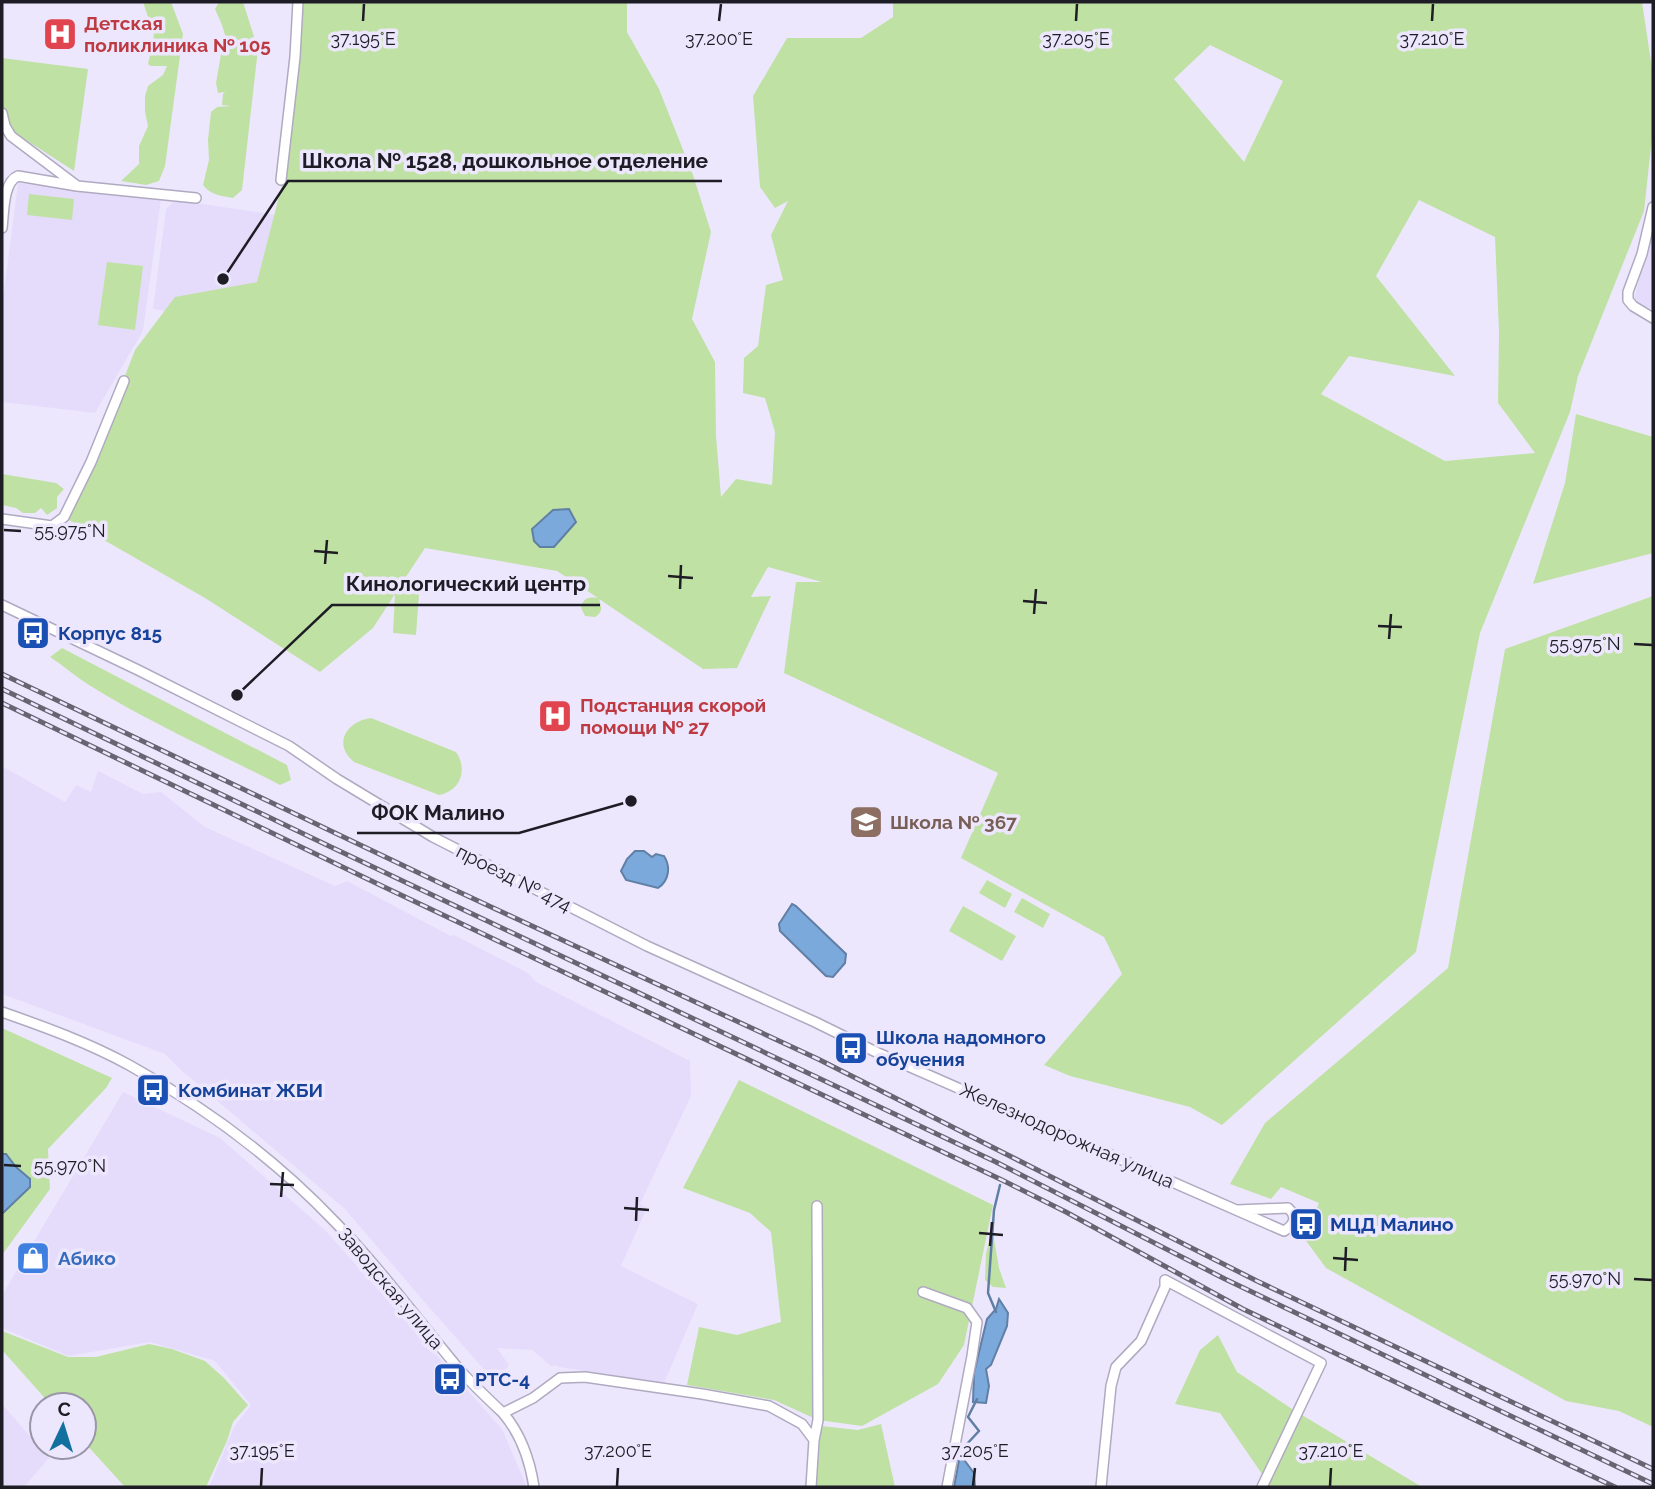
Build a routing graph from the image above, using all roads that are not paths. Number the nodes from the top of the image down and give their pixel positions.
1 (298, 2) edge
2 (2, 113) edge
3 (281, 180) dead end
4 (77, 186) junction
5 (196, 198) dead end
6 (1653, 207) edge
7 (2, 228) edge
8 (1653, 318) edge
9 (124, 381) dead end
10 (2, 519) edge
11 (2, 605) edge
12 (2, 1012) edge
13 (849, 1040) joint
14 (817, 1206) dead end
15 (1237, 1210) junction
16 (923, 1292) dead end
17 (503, 1413) junction
18 (814, 1440) junction
19 (534, 1487) edge
20 (811, 1487) edge
21 (947, 1487) edge
22 (1101, 1487) edge
23 (1262, 1487) edge

1 - 3 street
2 - 4 street
4 - 5 street
4 - 7 street
6 - 8 street
9 - 10 street
11 - 13 street, проезд № 474
12 - 17 street, Заводская улица
13 - 15 street, Железнодорожная улица
14 - 18 street
15 - 15 street, Железнодорожная улица
16 - 21 street
17 - 18 street
17 - 19 street, Заводская улица
18 - 20 street
22 - 23 street

